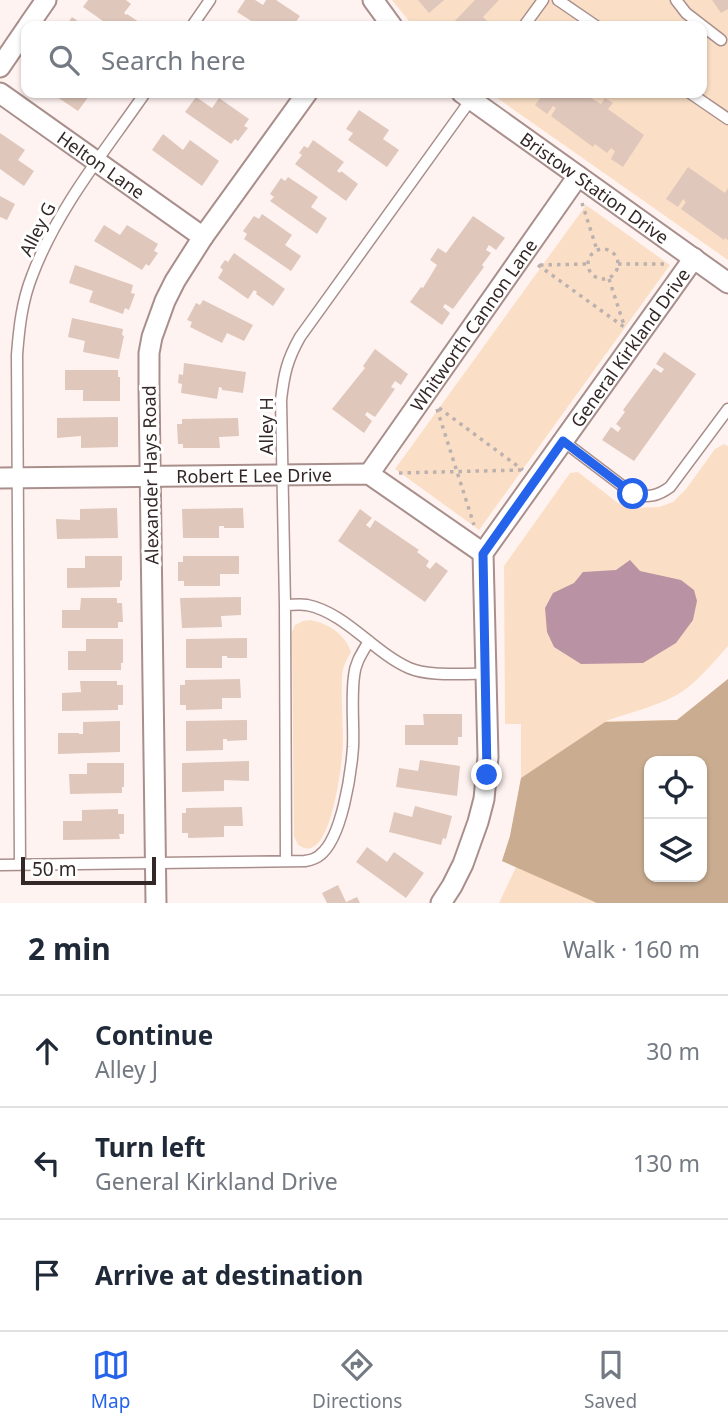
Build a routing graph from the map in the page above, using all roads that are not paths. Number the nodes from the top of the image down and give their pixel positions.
1 (46, 0) edge
2 (210, 0) edge
3 (373, 0) edge
4 (543, 0) edge
5 (558, 0) edge
6 (676, 0) edge
7 (31, 21) edge
8 (195, 21) edge
9 (389, 21) edge
10 (528, 21) edge
11 (589, 21) edge
12 (696, 21) edge
13 (707, 29) edge
14 (21, 36) edge
15 (721, 40) dead end
16 (0, 66) edge
17 (0, 93) edge
18 (142, 98) edge
19 (303, 98) edge
20 (467, 98) edge
21 (473, 98) edge
22 (697, 98) edge
23 (728, 119) edge
24 (97, 162) junction
25 (578, 176) junction
26 (203, 237) junction
27 (694, 258) junction
28 (728, 283) edge
29 (728, 409) edge
30 (724, 423) edge
31 (563, 441) junction
32 (369, 474) junction
33 (282, 475) junction
34 (150, 477) junction
35 (9, 478) edge
36 (483, 554) junction
37 (285, 605) junction
38 (369, 641) junction
39 (486, 674) junction
40 (286, 861) junction
41 (155, 863) junction
42 (20, 864) junction
43 (0, 865) edge
44 (156, 903) edge
45 (441, 903) edge

1 - 7 street
2 - 8 lane
3 - 9 street
4 - 10 lane
5 - 11 lane
6 - 12 lane
13 - 15 lane
14 - 16 street
17 - 24 street, Helton Lane
18 - 24 lane, Alley G
19 - 26 street, Alexander Hays Road
20 - 33 lane, Alley H
21 - 25 street, Bristow Station Drive
22 - 23 lane
24 - 26 street, Helton Lane
24 - 35 lane, Alley G
25 - 27 street, Bristow Station Drive
25 - 32 street, Whitworth Cannon Lane
26 - 34 street, Alexander Hays Road
27 - 28 street, Bristow Station Drive
27 - 31 street, General Kirkland Drive
29 - 30 lane
30 - 31 lane
31 - 36 street, General Kirkland Drive
32 - 33 street, Robert E Lee Drive
32 - 36 street
33 - 34 street, Robert E Lee Drive
33 - 37 lane, Alley H
34 - 35 street, Robert E Lee Drive
34 - 41 street, Alexander Hays Road
35 - 42 lane, Alley G
36 - 39 street
37 - 38 lane
37 - 40 lane, Alley H
38 - 39 lane
38 - 40 lane
39 - 45 street
40 - 41 lane
41 - 42 lane
41 - 44 street, Alexander Hays Road
42 - 43 lane

